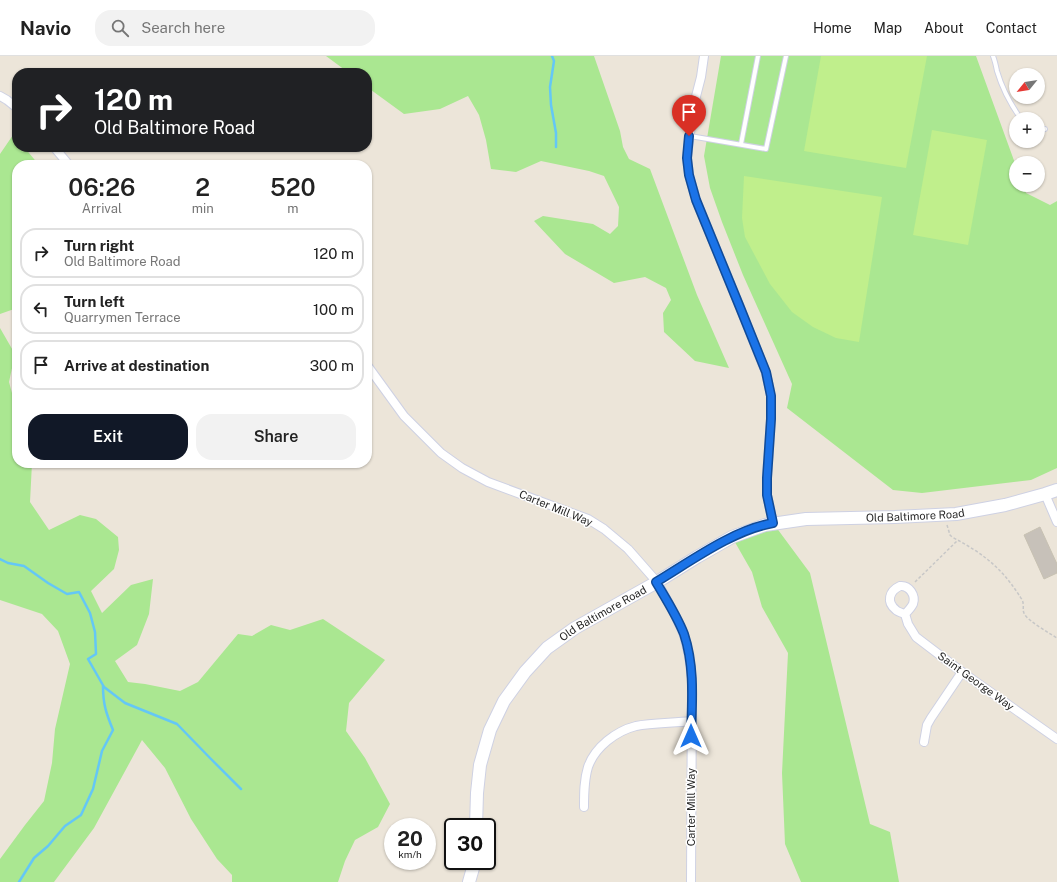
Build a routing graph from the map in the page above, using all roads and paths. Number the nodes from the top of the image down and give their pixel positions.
1 (704, 56) edge
2 (758, 56) edge
3 (786, 56) edge
4 (993, 56) edge
5 (0, 96) edge
6 (12, 104) edge
7 (1016, 112) edge
8 (689, 136) junction
9 (741, 144) junction
10 (58, 152) edge
11 (65, 160) edge
12 (372, 372) edge
13 (1057, 490) edge
14 (1045, 494) junction
15 (945, 515) junction
16 (1057, 522) edge
17 (773, 523) junction
18 (958, 540) junction
19 (656, 582) junction
20 (909, 588) junction
21 (905, 614) junction
22 (1057, 638) edge
23 (962, 672) junction
24 (691, 721) junction
25 (1057, 740) edge
26 (924, 742) dead end
27 (584, 807) dead end
28 (476, 818) edge
29 (472, 870) edge
30 (469, 882) edge
31 (691, 882) edge

1 - 8 street
2 - 9 lane
3 - 9 lane
4 - 7 lane
5 - 6 street
8 - 9 lane
8 - 17 street
10 - 11 street
12 - 19 street, Carter Mill Way
13 - 14 street, Old Baltimore Road
14 - 15 street, Old Baltimore Road
14 - 16 street
15 - 17 street, Old Baltimore Road
15 - 18 path
17 - 19 street, Old Baltimore Road
18 - 20 path
18 - 22 path
19 - 24 street, Carter Mill Way
19 - 28 street, Old Baltimore Road
20 - 21 street
20 - 21 street, Saint George Way
21 - 23 street, Saint George Way
23 - 25 street, Saint George Way
23 - 26 street
24 - 27 street
24 - 31 street, Carter Mill Way
29 - 30 street

